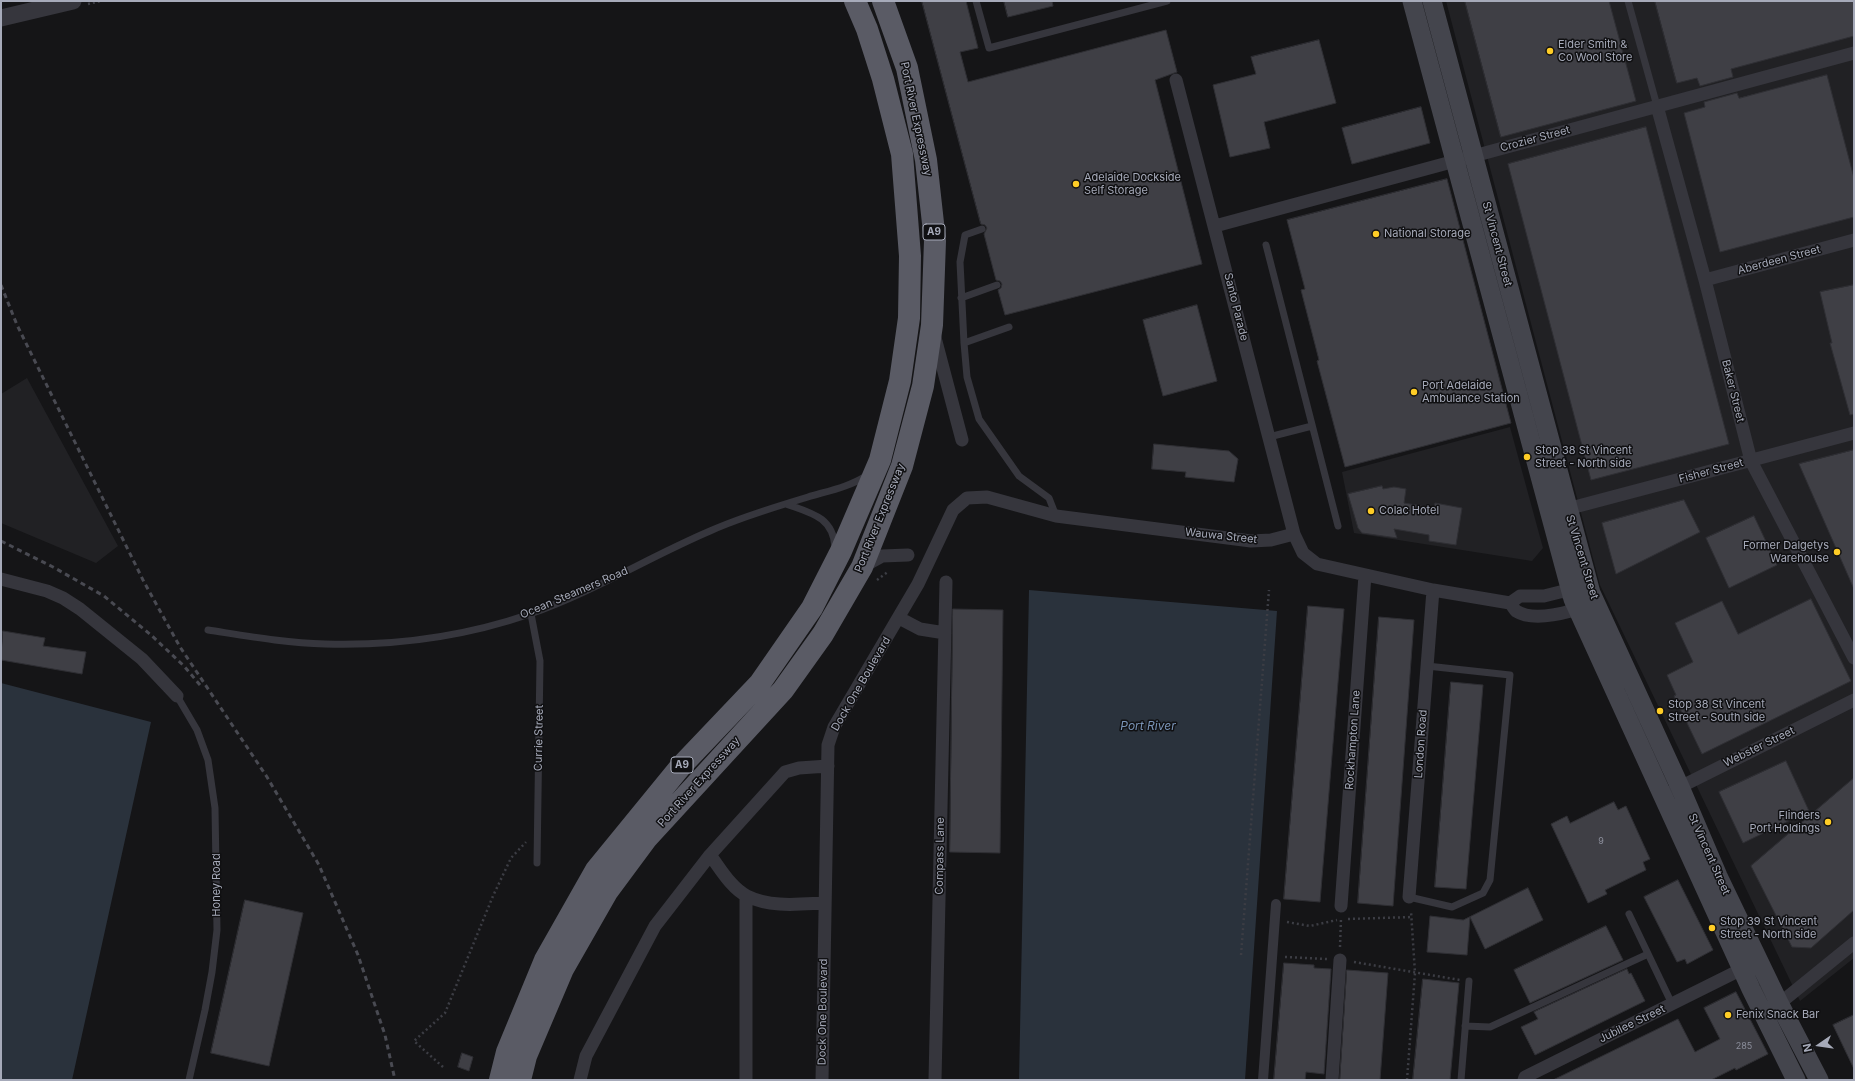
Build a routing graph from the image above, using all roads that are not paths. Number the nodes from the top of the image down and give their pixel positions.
1 (73, 1) edge
2 (855, 1) edge
3 (883, 1) edge
4 (976, 1) edge
5 (1167, 1) edge
6 (1412, 1) edge
7 (1432, 1) edge
8 (1628, 1) edge
9 (1, 18) edge
10 (1854, 53) edge
11 (1176, 80) dead end
12 (1657, 106) junction
13 (1474, 156) junction
14 (1454, 161) junction
15 (1215, 226) junction
16 (982, 230) dead end
17 (1854, 240) edge
18 (1266, 245) dead end
19 (1705, 280) junction
20 (997, 285) dead end
21 (961, 298) junction
22 (932, 324) junction
23 (1009, 327) dead end
24 (964, 343) junction
25 (1312, 426) junction
26 (1854, 433) edge
27 (1269, 437) junction
28 (962, 440) dead end
29 (1751, 461) junction
30 (877, 468) junction
31 (786, 504) junction
32 (1567, 509) junction
33 (1056, 516) junction
34 (1338, 526) dead end
35 (1294, 534) junction
36 (908, 555) dead end
37 (836, 558) junction
38 (869, 574) junction
39 (1365, 575) junction
40 (1, 579) edge
41 (946, 582) dead end
42 (1433, 590) junction
43 (1582, 596) junction
44 (1510, 603) junction
45 (530, 614) junction
46 (899, 618) junction
47 (208, 630) dead end
48 (945, 633) junction
49 (1854, 658) edge
50 (1427, 666) junction
51 (177, 696) joint
52 (1854, 700) edge
53 (828, 766) junction
54 (1680, 787) junction
55 (1663, 795) junction
56 (710, 855) junction
57 (537, 863) dead end
58 (746, 896) junction
59 (1409, 898) joint
60 (825, 903) junction
61 (1276, 904) dead end
62 (1341, 906) road end
63 (1629, 914) dead end
64 (1854, 943) edge
65 (1648, 954) junction
66 (1340, 960) road end
67 (1742, 969) junction
68 (1468, 981) road end
69 (1672, 1004) junction
70 (1772, 1009) junction
71 (1465, 1026) junction
72 (1817, 1074) edge
73 (1793, 1079) edge
74 (189, 1080) edge
75 (500, 1080) edge
76 (520, 1080) edge
77 (580, 1080) edge
78 (746, 1080) edge
79 (822, 1080) edge
80 (935, 1080) edge
81 (1263, 1080) edge
82 (1332, 1080) edge
83 (1461, 1080) edge
84 (1524, 1080) edge

1 - 9 street
2 - 30 highway, Port River Expressway / A9
3 - 22 highway, Port River Expressway / A9
4 - 5 lane
6 - 14 main road, St Vincent Street
7 - 13 main road, St Vincent Street
8 - 12 lane
10 - 12 street, Crozier Street
11 - 15 street, Santo Parade
12 - 13 street, Crozier Street
12 - 19 street, Baker Street
13 - 14 street, Crozier Street
13 - 32 main road, St Vincent Street
14 - 15 street, Crozier Street
14 - 43 main road, St Vincent Street
15 - 27 street, Santo Parade
16 - 21 lane
17 - 19 street, Aberdeen Street
18 - 25 lane
19 - 29 street, Baker Street
20 - 21 lane
21 - 24 lane
22 - 28 street
22 - 38 highway, Port River Expressway / A9
23 - 24 lane
24 - 33 lane
25 - 27 lane
25 - 34 lane
26 - 29 street, Fisher Street
27 - 35 street, Santo Parade
29 - 32 street, Fisher Street
29 - 49 street, Baker Street
30 - 31 lane, Ocean Steamers Road
30 - 37 highway, Port River Expressway / A9
31 - 37 lane
31 - 45 lane, Ocean Steamers Road
32 - 43 main road, St Vincent Street
33 - 35 street, Wauwa Street
33 - 46 street, Dock One Boulevard
35 - 39 street
36 - 38 street
37 - 75 highway, Port River Expressway / A9
38 - 76 highway, Port River Expressway / A9
39 - 42 street
39 - 62 street, Rockhampton Lane
40 - 51 street
41 - 48 street, Compass Lane
42 - 44 street
42 - 50 street, London Road
43 - 44 street
43 - 44 street
43 - 54 main road, St Vincent Street
43 - 55 main road, St Vincent Street
45 - 47 lane, Ocean Steamers Road
45 - 57 lane, Currie Street
46 - 48 street
46 - 53 street, Dock One Boulevard
48 - 80 street, Compass Lane
50 - 59 street, London Road
50 - 59 lane
51 - 74 lane, Honey Road
52 - 54 street, Webster Street
53 - 56 street
53 - 60 street, Dock One Boulevard
54 - 55 street, Webster Street
54 - 70 main road, St Vincent Street
55 - 67 main road, St Vincent Street
56 - 58 street
56 - 77 street
58 - 60 street
58 - 78 street
60 - 79 street, Dock One Boulevard
61 - 81 street
63 - 65 lane
64 - 70 street
65 - 69 lane
65 - 71 lane
66 - 82 street
67 - 69 street, Jubilee Street
67 - 70 main road, St Vincent Street
68 - 71 lane
69 - 84 street, Jubilee Street
70 - 72 main road, St Vincent Street
70 - 73 main road, St Vincent Street
71 - 83 lane
72 - 73 street

